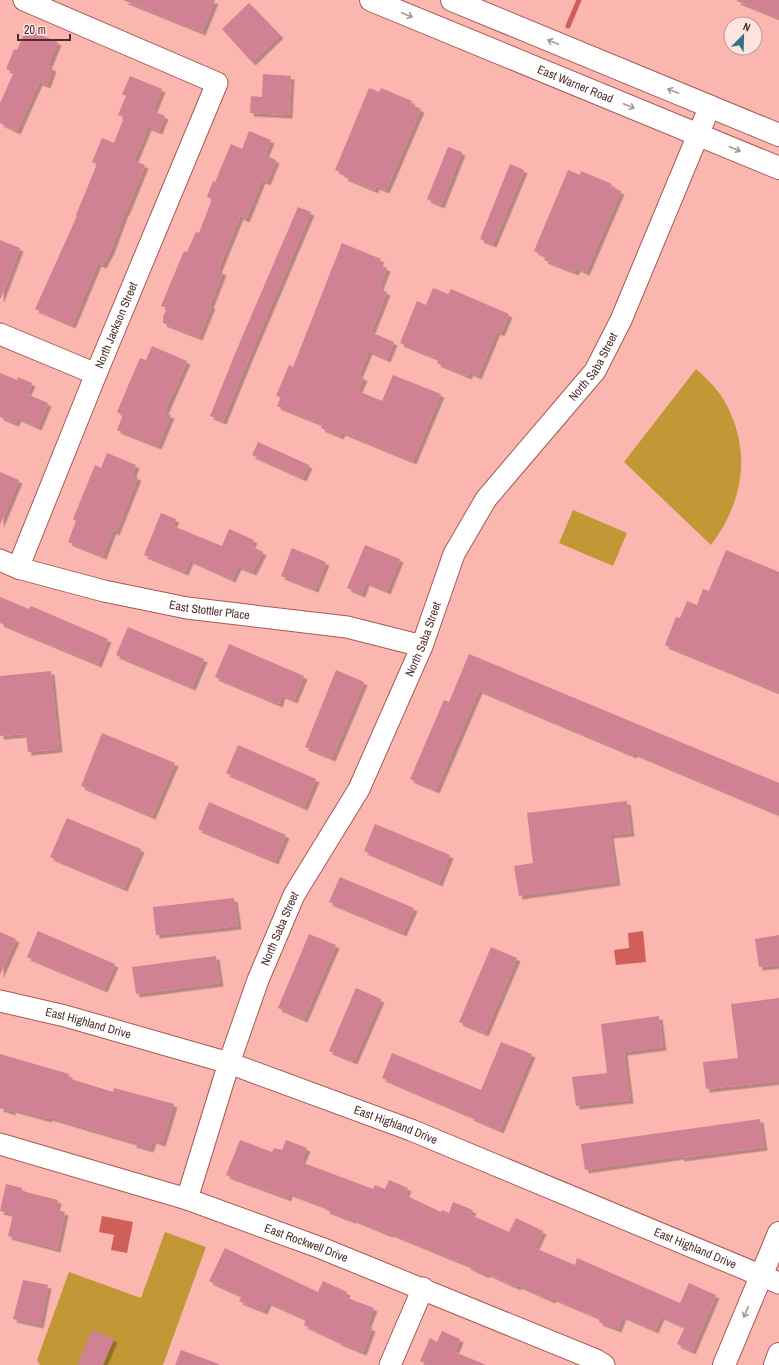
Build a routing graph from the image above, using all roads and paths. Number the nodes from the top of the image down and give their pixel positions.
1 (24, 0) edge
2 (371, 0) edge
3 (452, 0) edge
4 (710, 106) junction
5 (699, 134) junction
6 (779, 135) edge
7 (779, 168) edge
8 (0, 334) edge
9 (96, 374) junction
10 (9, 564) edge
11 (422, 646) junction
12 (0, 1001) edge
13 (229, 1064) junction
14 (0, 1144) edge
15 (187, 1199) junction
16 (779, 1233) edge
17 (770, 1280) edge
18 (423, 1288) junction
19 (779, 1354) edge
20 (390, 1365) edge
21 (604, 1365) edge
22 (724, 1365) edge
23 (775, 1365) edge

1 - 9 street, North Jackson Street
2 -> 5 main road, East Warner Road
4 -> 3 main road
4 - 5 street, North Saba Street
4 - 6 main road
5 -> 7 main road, East Warner Road
5 - 11 street, North Saba Street
8 - 9 street
9 - 10 street, North Jackson Street
10 - 11 street, East Stottler Place
11 - 13 street, North Saba Street
12 - 13 street, East Highland Drive
13 - 15 street, North Saba Street
13 - 17 street, East Highland Drive
14 - 15 street, East Rockwell Drive
15 - 18 street, East Rockwell Drive
16 - 17 main road
17 -> 22 main road
18 - 20 street
18 - 21 street, East Rockwell Drive
19 - 23 main road

